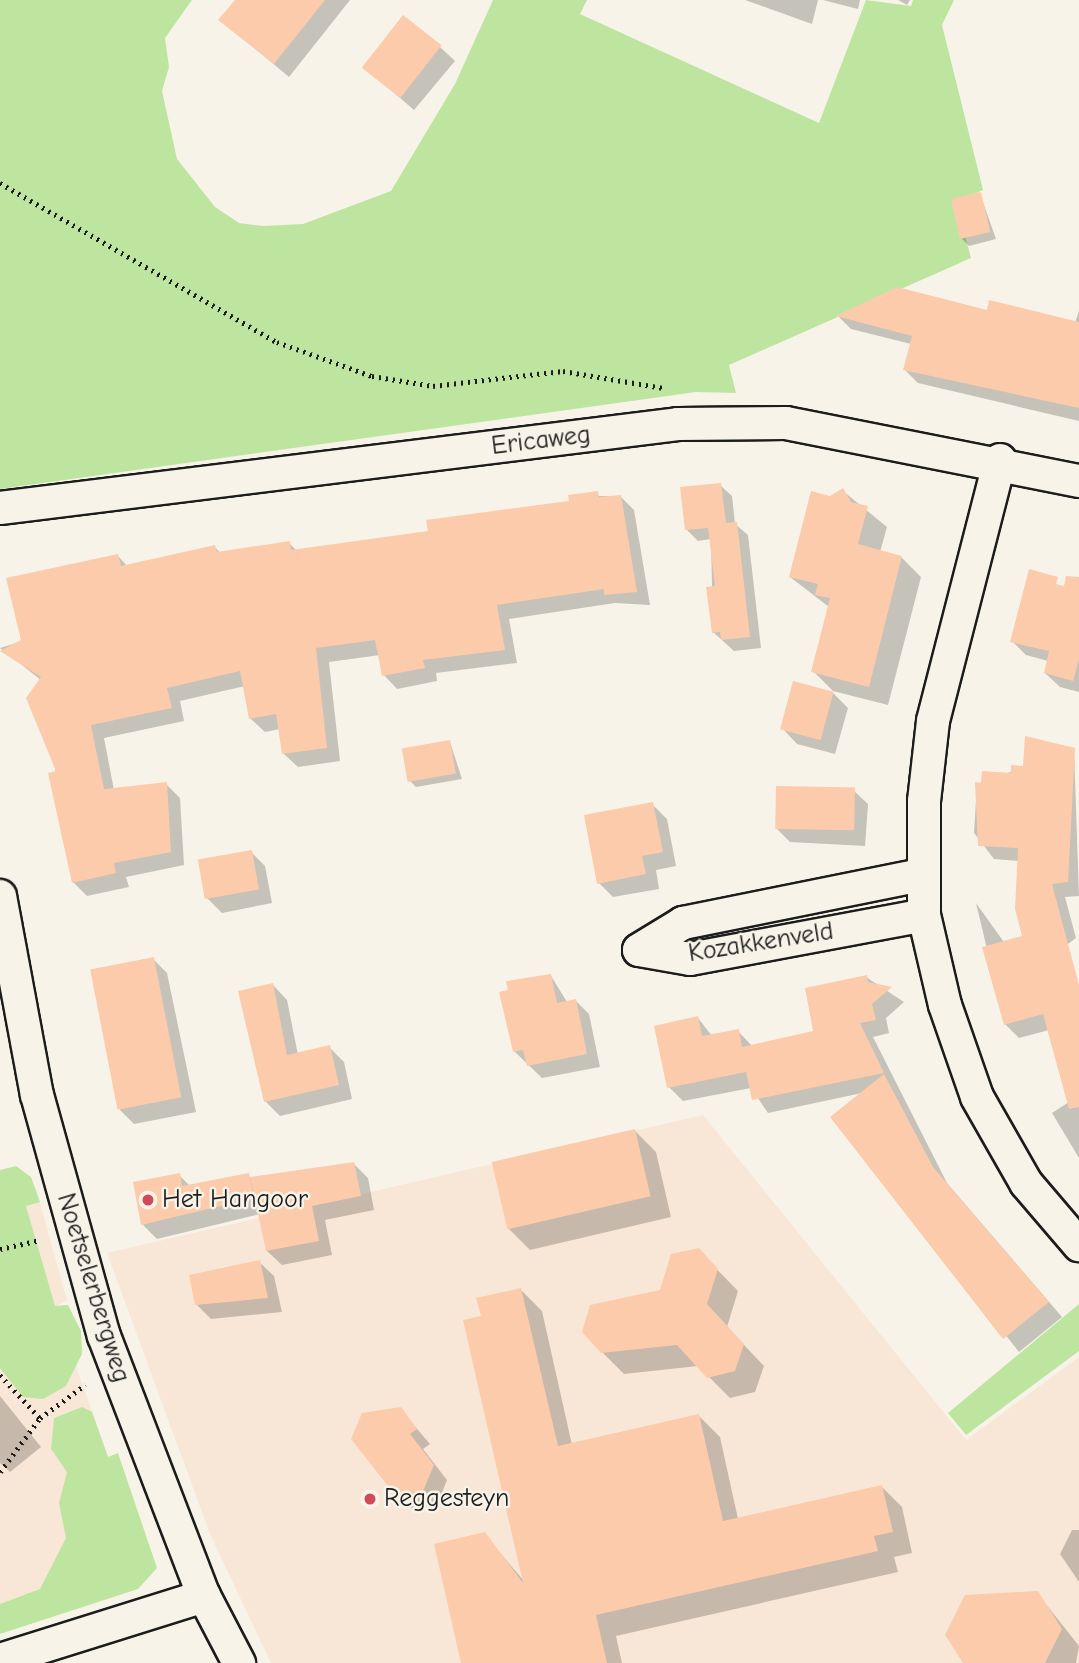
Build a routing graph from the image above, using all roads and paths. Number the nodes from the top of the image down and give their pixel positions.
1 (0, 183) edge
2 (703, 424) junction
3 (1000, 460) junction
4 (1079, 481) edge
5 (0, 508) edge
6 (922, 875) junction
7 (0, 897) edge
8 (924, 915) junction
9 (1079, 1245) edge
10 (116, 1367) junction
11 (0, 1375) edge
12 (40, 1418) junction
13 (0, 1472) edge
14 (204, 1596) junction
15 (0, 1660) edge
16 (239, 1663) edge

1 - 2 path
2 - 3 street, Ericaweg
2 - 5 street, Ericaweg
3 - 4 street, Ericaweg
3 - 6 street
6 - 8 street
6 - 8 street, Kozakkenveld
7 - 10 street, Noetselerbergweg
8 - 9 street
10 - 12 path
10 - 14 street, Noetselerbergweg
11 - 12 path
12 - 13 path
14 - 15 street
14 - 16 street, Noetselerbergweg

